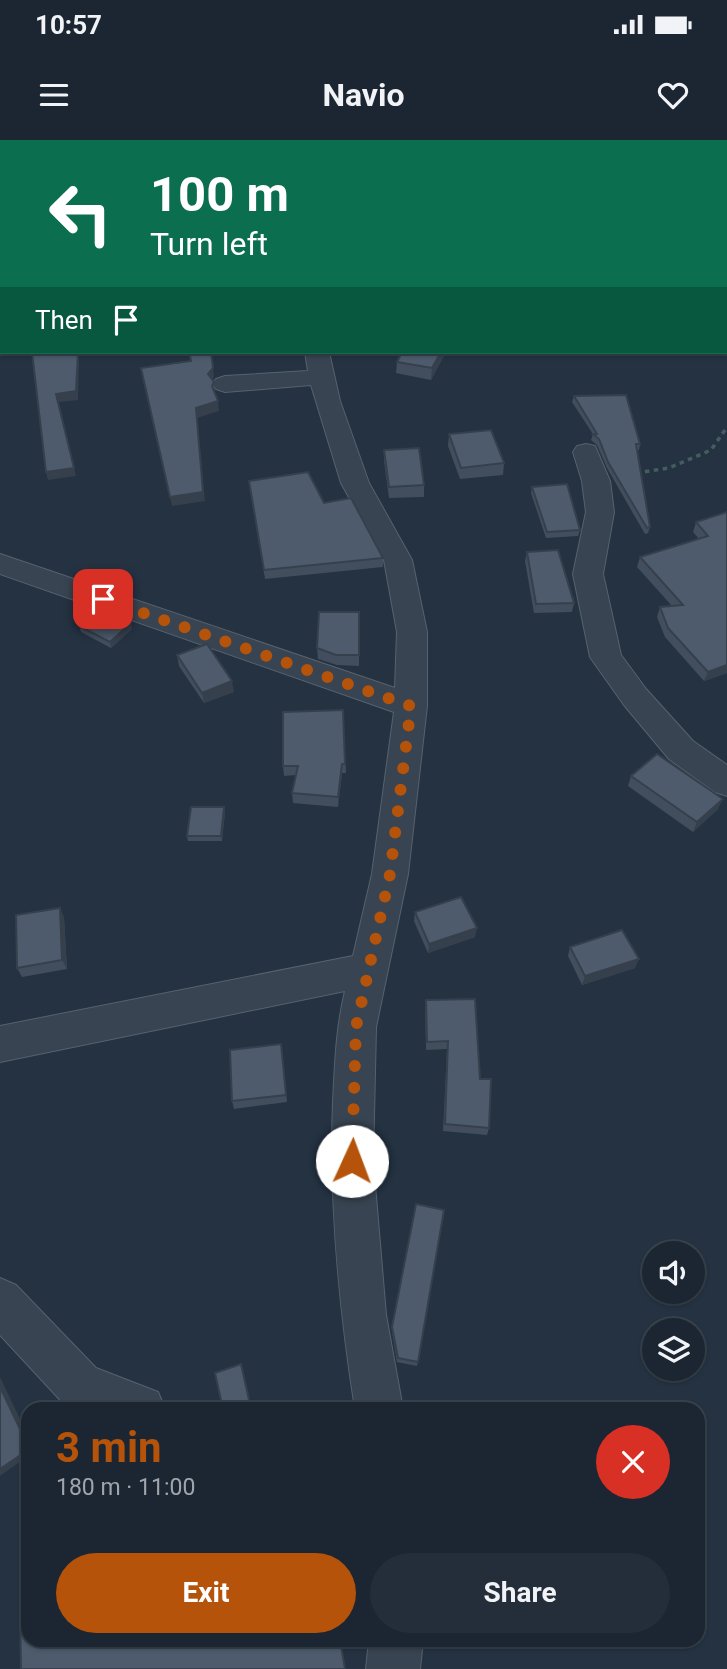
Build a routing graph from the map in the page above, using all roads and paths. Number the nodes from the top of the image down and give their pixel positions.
1 (319, 365) edge
2 (225, 384) dead end
3 (727, 427) edge
4 (586, 452) dead end
5 (596, 481) junction
6 (0, 564) edge
7 (411, 706) junction
8 (727, 783) edge
9 (369, 970) junction
10 (0, 1044) edge
11 (0, 1301) edge
12 (122, 1402) edge
13 (378, 1402) edge
14 (395, 1647) edge
15 (393, 1669) edge

1 - 2 street
1 - 7 street
3 - 5 path
4 - 5 street
5 - 8 street
6 - 7 street
7 - 9 street
9 - 10 street
9 - 13 street
11 - 12 street
14 - 15 street

